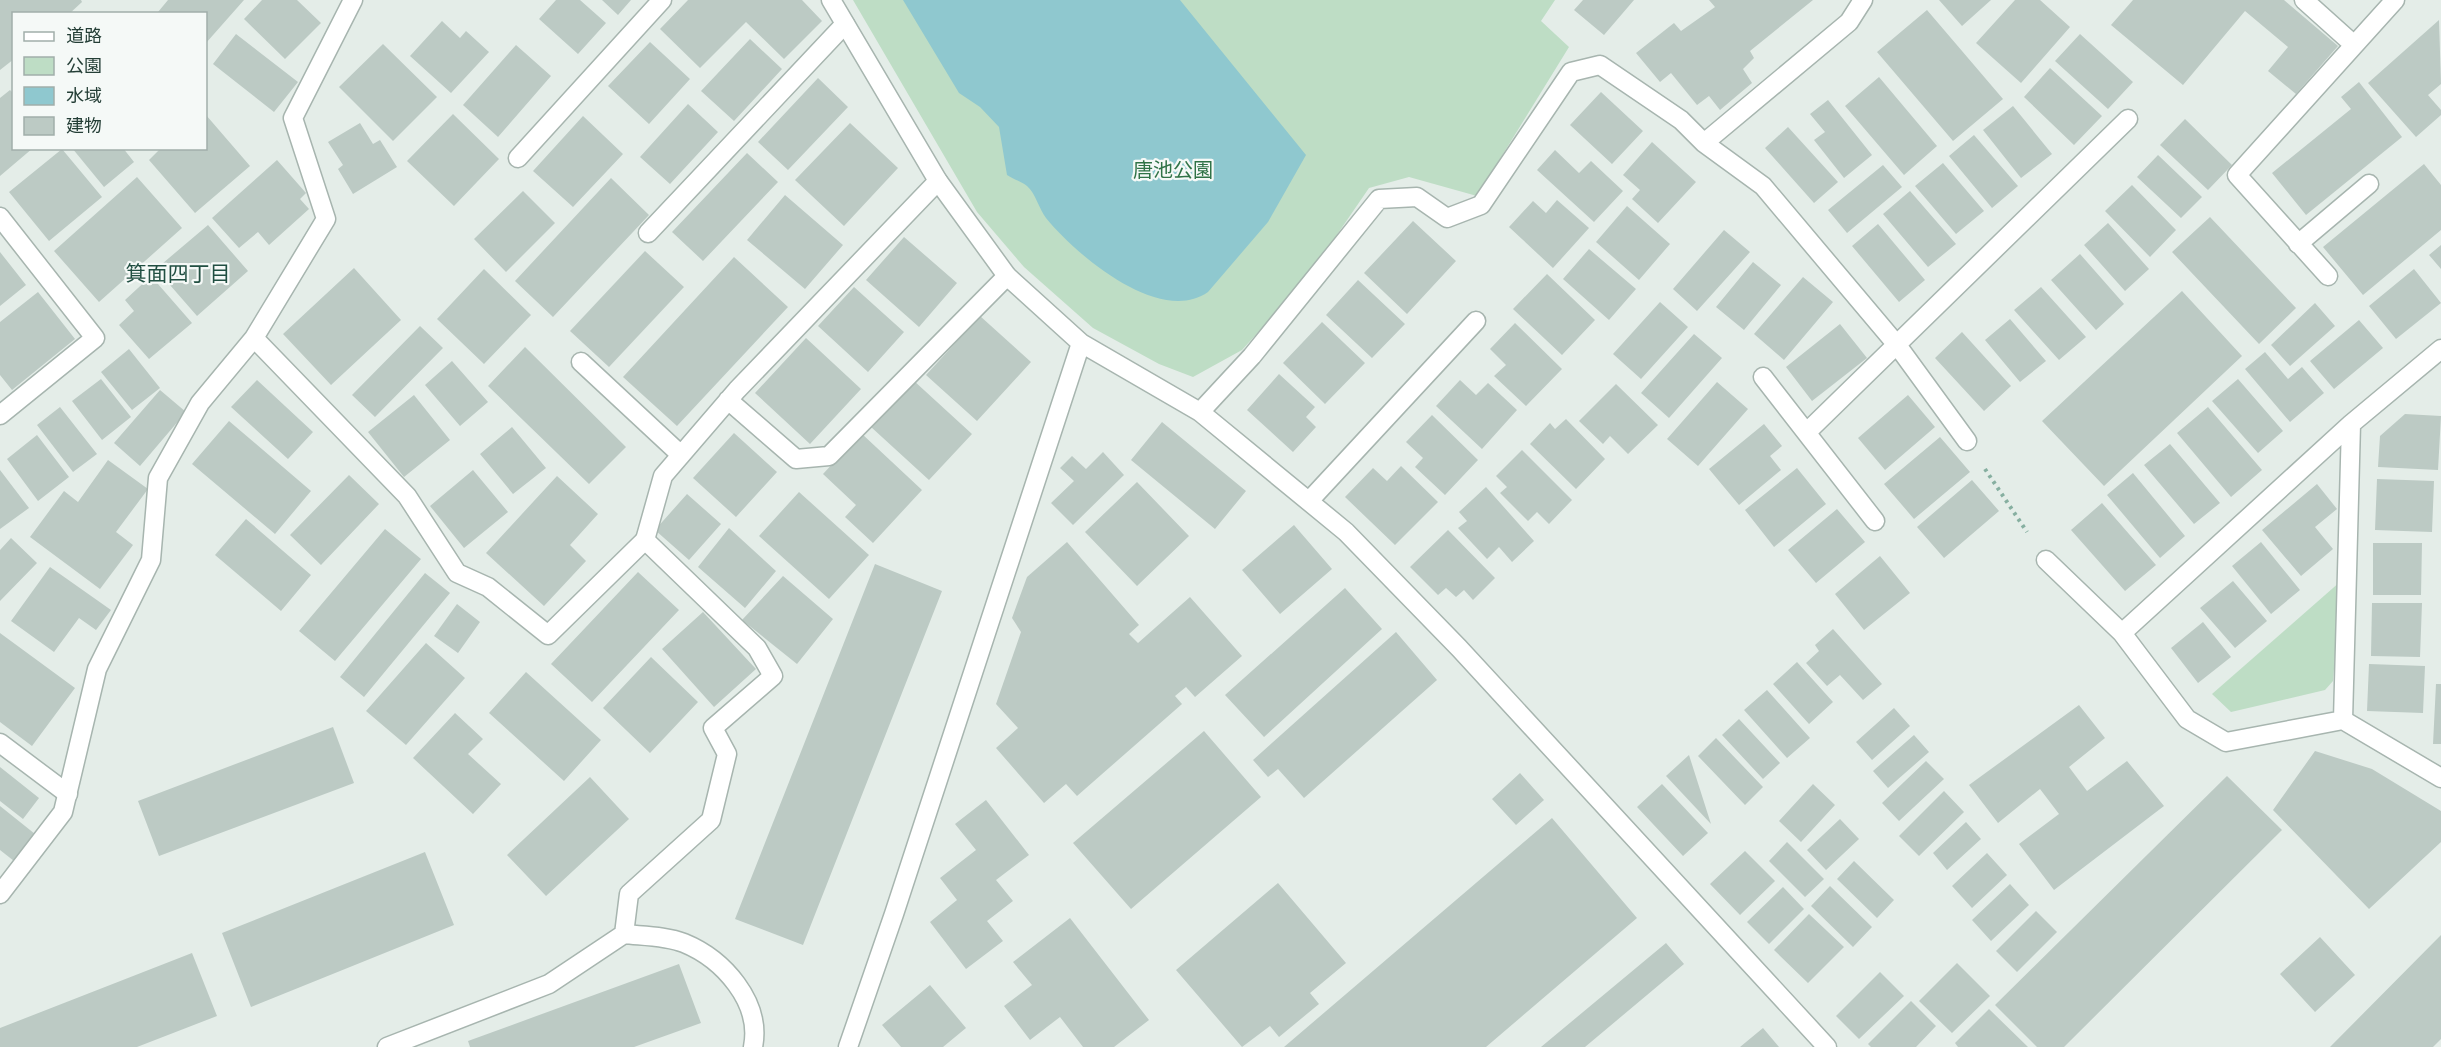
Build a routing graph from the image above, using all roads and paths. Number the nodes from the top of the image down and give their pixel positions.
1 (353, 0) edge
2 (662, 0) edge
3 (831, 0) edge
4 (1863, 0) edge
5 (2304, 0) edge
6 (2395, 0) edge
7 (845, 24) junction
8 (2353, 44) junction
9 (2128, 119) dead end
10 (1704, 143) junction
11 (518, 158) dead end
12 (938, 181) junction
13 (2369, 184) dead end
14 (0, 217) edge
15 (648, 233) dead end
16 (2298, 243) junction
17 (1007, 276) junction
18 (2328, 276) dead end
19 (1476, 321) dead end
20 (254, 338) junction
21 (1081, 344) junction
22 (1897, 345) junction
23 (2441, 350) edge
24 (581, 362) dead end
25 (1763, 377) dead end
26 (728, 400) junction
27 (1200, 412) junction
28 (0, 416) edge
29 (2351, 424) junction
30 (1807, 432) junction
31 (1967, 441) joint
32 (681, 455) junction
33 (1309, 501) junction
34 (1875, 521) dead end
35 (645, 540) junction
36 (2046, 560) joint
37 (2122, 633) junction
38 (2343, 720) junction
39 (0, 743) edge
40 (2441, 778) edge
41 (68, 794) junction
42 (0, 894) edge
43 (624, 934) junction
44 (387, 1047) edge
45 (753, 1047) edge
46 (848, 1047) edge
47 (1827, 1047) edge

1 - 20 street
2 - 11 street
3 - 7 street
4 - 10 street
5 - 8 street
6 - 8 street
7 - 12 street
7 - 15 street
8 - 16 street
9 - 22 street
10 - 22 street
10 - 27 street
12 - 17 street
12 - 26 street
13 - 16 street
14 - 28 street
16 - 18 street
17 - 21 street
17 - 26 street
19 - 33 street
20 - 35 street
20 - 41 street
21 - 27 street
21 - 46 street
22 - 30 street
22 - 31 street
23 - 29 street
24 - 32 street
25 - 30 street
26 - 32 street
27 - 33 street
29 - 37 street
29 - 38 street
30 - 34 street
31 - 36 path
32 - 35 street
33 - 47 street
35 - 43 street
36 - 37 street
37 - 38 street
38 - 40 street
39 - 41 street
41 - 42 street
43 - 44 street
43 - 45 street

